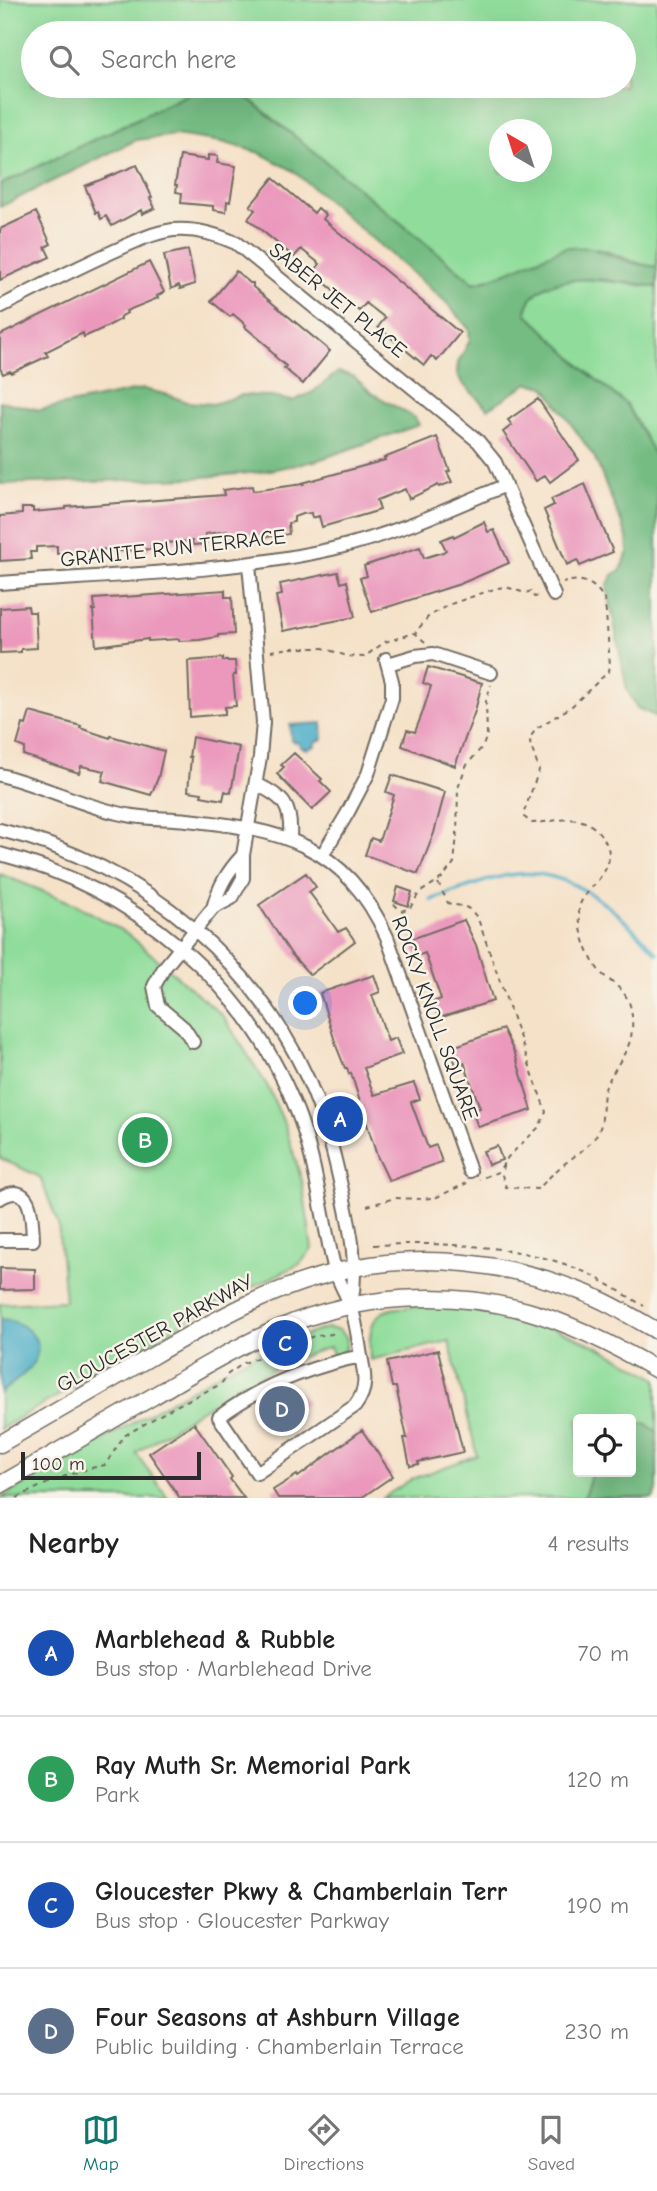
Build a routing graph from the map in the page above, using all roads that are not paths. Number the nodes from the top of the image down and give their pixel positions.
1 (0, 307) edge
2 (506, 485) junction
3 (249, 564) junction
4 (0, 583) edge
5 (553, 592) road end
6 (491, 673) road end
7 (0, 775) edge
8 (256, 784) junction
9 (248, 828) junction
10 (0, 831) edge
11 (289, 838) junction
12 (0, 854) edge
13 (323, 854) junction
14 (195, 929) junction
15 (181, 947) junction
16 (193, 1042) dead end
17 (470, 1171) dead end
18 (0, 1198) edge
19 (0, 1240) edge
20 (356, 1267) junction
21 (336, 1272) junction
22 (351, 1306) junction
23 (657, 1331) edge
24 (361, 1356) junction
25 (657, 1370) edge
26 (0, 1444) edge
27 (0, 1485) edge

1 - 2 street, SABER JET PLACE
2 - 3 street, GRANITE RUN TERRACE
2 - 5 street, SABER JET PLACE
3 - 4 street, GRANITE RUN TERRACE
3 - 8 street
6 - 13 street
7 - 9 street, ROCKY KNOLL SQUARE
8 - 9 street
8 - 11 street
9 - 11 street, ROCKY KNOLL SQUARE
9 - 14 street
10 - 14 street
11 - 13 street, ROCKY KNOLL SQUARE
12 - 15 street
13 - 17 street, ROCKY KNOLL SQUARE
14 - 15 street
14 - 20 street
15 - 16 street
15 - 21 street
18 - 19 street
20 - 21 main road, GLOUCESTER PARKWAY
20 - 22 street
20 - 23 main road, GLOUCESTER PARKWAY
21 - 22 street
21 - 26 main road, GLOUCESTER PARKWAY
22 - 24 street
22 - 25 main road
22 - 27 main road
24 - 24 street

